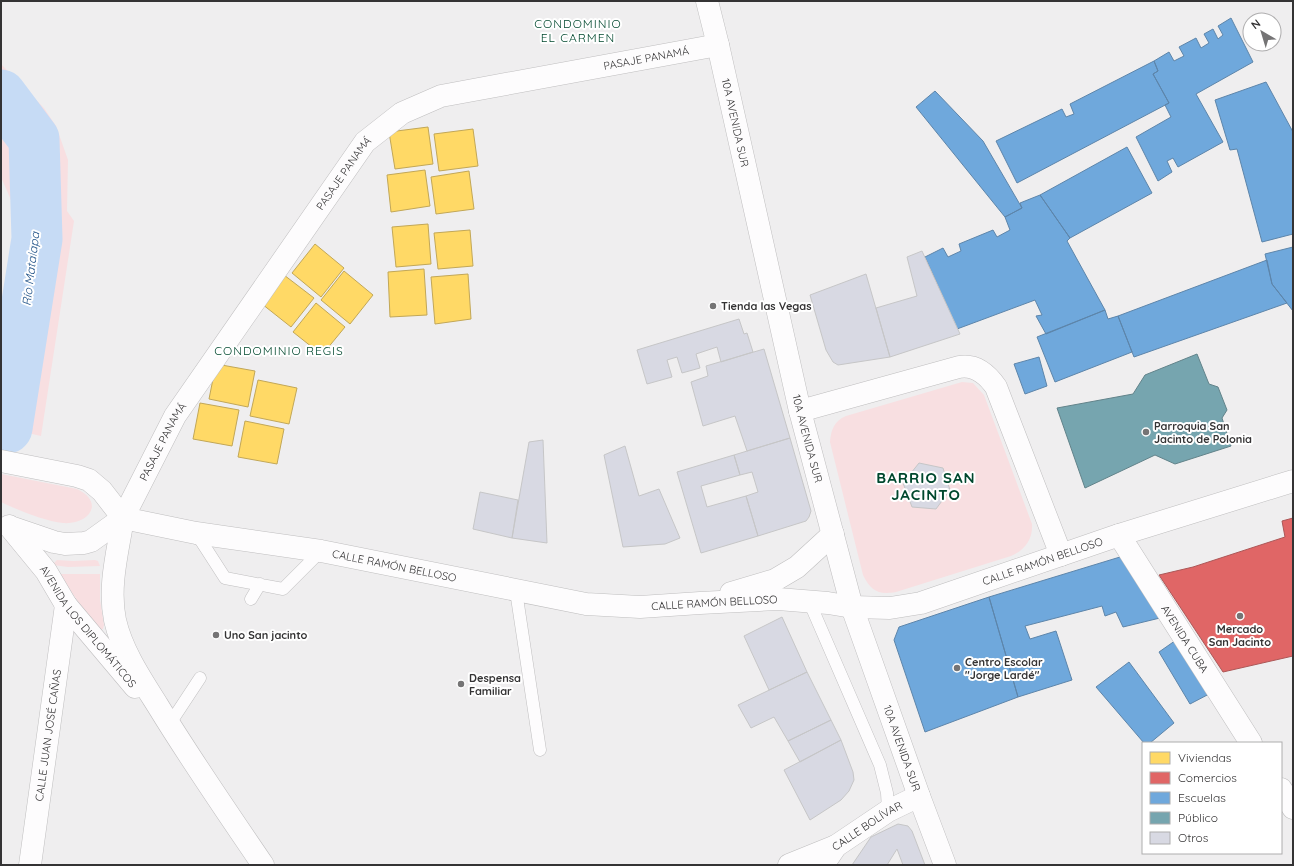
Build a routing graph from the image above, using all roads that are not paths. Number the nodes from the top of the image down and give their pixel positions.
1 (707, 1) edge
2 (718, 45) junction
3 (800, 411) junction
4 (1, 461) edge
5 (1293, 481) edge
6 (123, 518) junction
7 (5, 525) edge
8 (196, 533) junction
9 (833, 534) junction
10 (1119, 535) junction
11 (321, 551) junction
12 (1061, 555) junction
13 (260, 584) junction
14 (516, 591) junction
15 (251, 599) dead end
16 (809, 601) junction
17 (700, 603) junction
18 (66, 605) junction
19 (852, 607) junction
20 (200, 678) dead end
21 (169, 725) junction
22 (1251, 742) edge
23 (540, 750) dead end
24 (1282, 791) edge
25 (919, 796) junction
26 (1293, 808) edge
27 (888, 811) junction
28 (836, 846) junction
29 (30, 865) edge
30 (263, 865) edge
31 (789, 865) edge
32 (823, 865) edge
33 (945, 865) edge

1 - 2 street, 10A AVENIDA SUR
2 - 3 street, 10A AVENIDA SUR
2 - 6 street, PASAJE PANAMÁ
3 - 9 street, 10A AVENIDA SUR
3 - 12 street
4 - 6 street
5 - 10 street, CALLE RAMÓN BELLOSO
6 - 7 street
6 - 8 street, CALLE RAMÓN BELLOSO
6 - 21 street, AVENIDA LOS DIPLOMÁTICOS
7 - 18 street, AVENIDA LOS DIPLOMÁTICOS
8 - 11 street, CALLE RAMÓN BELLOSO
8 - 13 lane
9 - 17 street
9 - 19 street, 10A AVENIDA SUR
10 - 12 street, CALLE RAMÓN BELLOSO
10 - 22 street, AVENIDA CUBA
11 - 13 lane
11 - 14 street, CALLE RAMÓN BELLOSO
12 - 19 street, CALLE RAMÓN BELLOSO
13 - 15 lane
14 - 17 street, CALLE RAMÓN BELLOSO
14 - 23 lane
16 - 17 street, CALLE RAMÓN BELLOSO
16 - 19 street, CALLE RAMÓN BELLOSO
16 - 27 lane
18 - 21 street, AVENIDA LOS DIPLOMÁTICOS
18 - 29 street, CALLE JUAN JOSÉ CAÑAS
19 - 25 street, 10A AVENIDA SUR
20 - 21 lane
21 - 30 street, AVENIDA LOS DIPLOMÁTICOS
24 - 26 street
25 - 27 street, CALLE BOLÍVAR
25 - 33 street, 10A AVENIDA SUR
27 - 28 street, CALLE BOLÍVAR
28 - 31 street
28 - 32 street, CALLE BOLÍVAR

